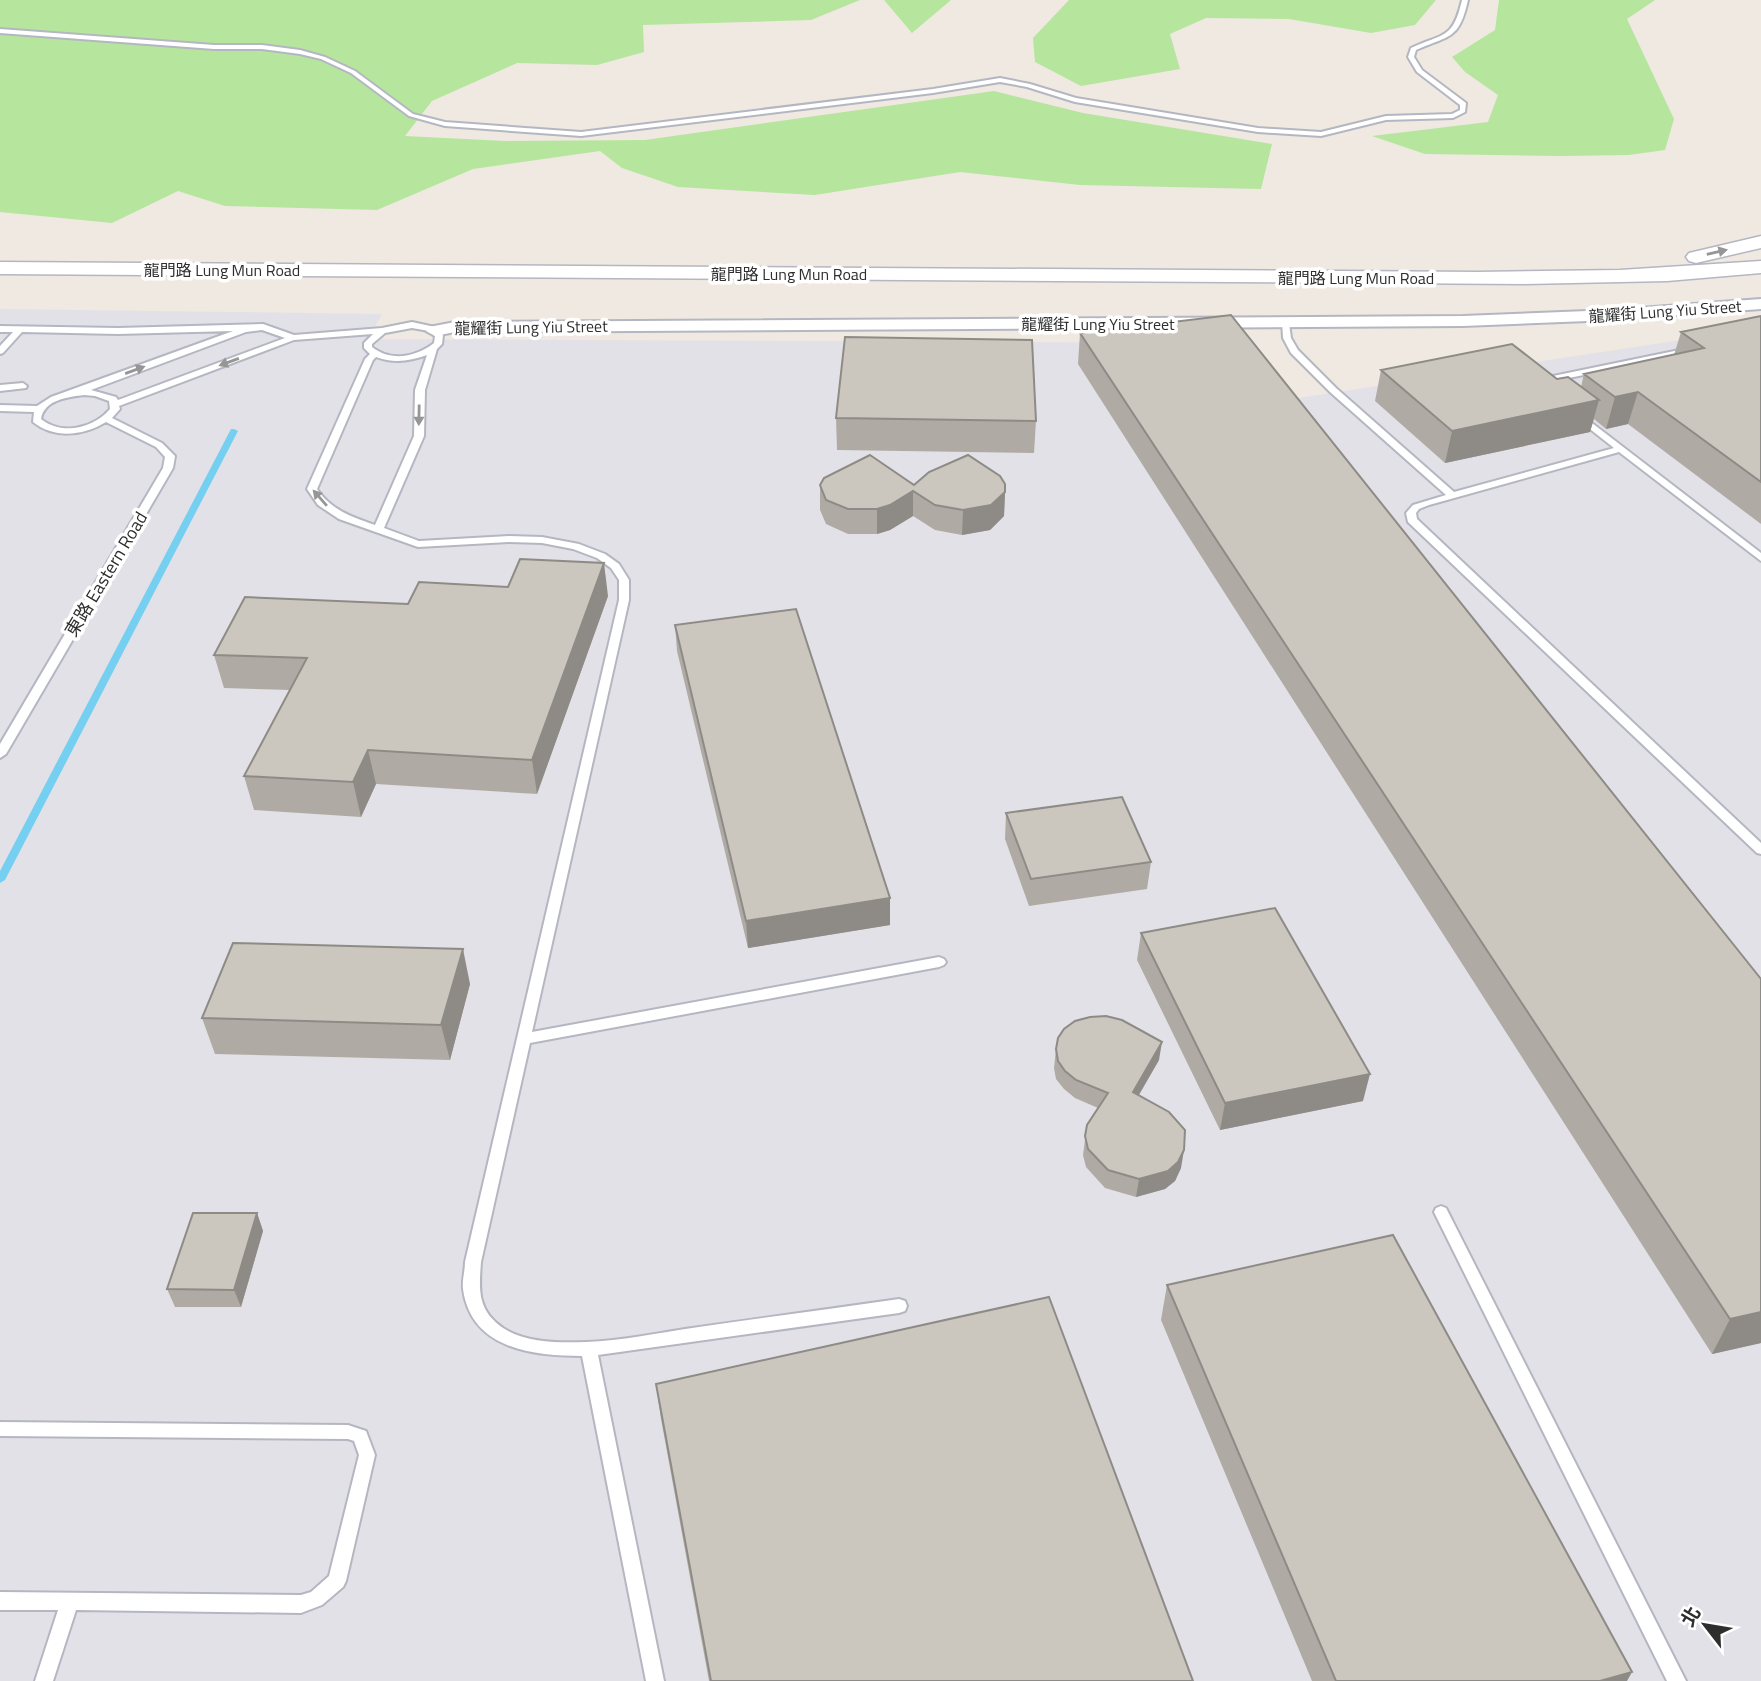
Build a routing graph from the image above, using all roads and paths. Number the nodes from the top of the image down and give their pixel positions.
1 (1465, 0) edge
2 (0, 31) edge
3 (1761, 242) edge
4 (1761, 267) edge
5 (0, 268) edge
6 (1577, 276) junction
7 (1761, 304) edge
8 (1285, 323) junction
9 (0, 328) edge
10 (253, 328) junction
11 (20, 329) junction
12 (382, 331) junction
13 (435, 331) junction
14 (293, 338) junction
15 (1706, 347) edge
16 (433, 349) junction
17 (0, 351) edge
18 (375, 354) junction
19 (23, 386) dead end
20 (0, 388) edge
21 (71, 394) junction
22 (1551, 394) edge
23 (116, 404) junction
24 (0, 408) edge
25 (40, 408) junction
26 (1570, 410) edge
27 (106, 419) junction
28 (1620, 449) junction
29 (1453, 496) junction
30 (379, 528) junction
31 (1761, 558) edge
32 (0, 754) edge
33 (1761, 850) edge
34 (939, 962) dead end
35 (524, 1040) junction
36 (1441, 1212) dead end
37 (899, 1306) dead end
38 (589, 1349) junction
39 (0, 1429) edge
40 (0, 1601) edge
41 (70, 1602) junction
42 (44, 1681) edge
43 (655, 1681) edge
44 (1677, 1681) edge

1 - 2 lane
6 -> 3 street, 龍門路 Lung Mun Road
4 - 6 street, 龍門路 Lung Mun Road
5 - 6 street, 龍門路 Lung Mun Road
7 - 8 street, 龍耀街 Lung Yiu Street
8 - 13 street, 龍耀街 Lung Yiu Street
8 - 29 lane
9 - 11 lane
10 - 11 lane
10 - 14 lane
21 -> 10 lane
11 - 17 lane
12 - 13 lane
12 - 14 lane
12 - 18 lane
13 - 16 lane
14 -> 23 lane
15 - 22 lane
16 - 18 lane
16 -> 30 lane
30 -> 18 lane
19 - 20 lane
21 - 23 lane
21 - 25 lane
23 - 27 lane
24 - 25 lane
25 - 27 lane
26 - 28 lane
27 - 32 lane, 東路 Eastern Road
28 - 29 lane
28 - 31 lane
29 - 33 lane
30 - 35 lane
34 - 35 lane
35 - 38 lane
36 - 44 lane
37 - 38 lane
38 - 43 lane
39 - 41 lane
40 - 41 lane
41 - 42 lane

